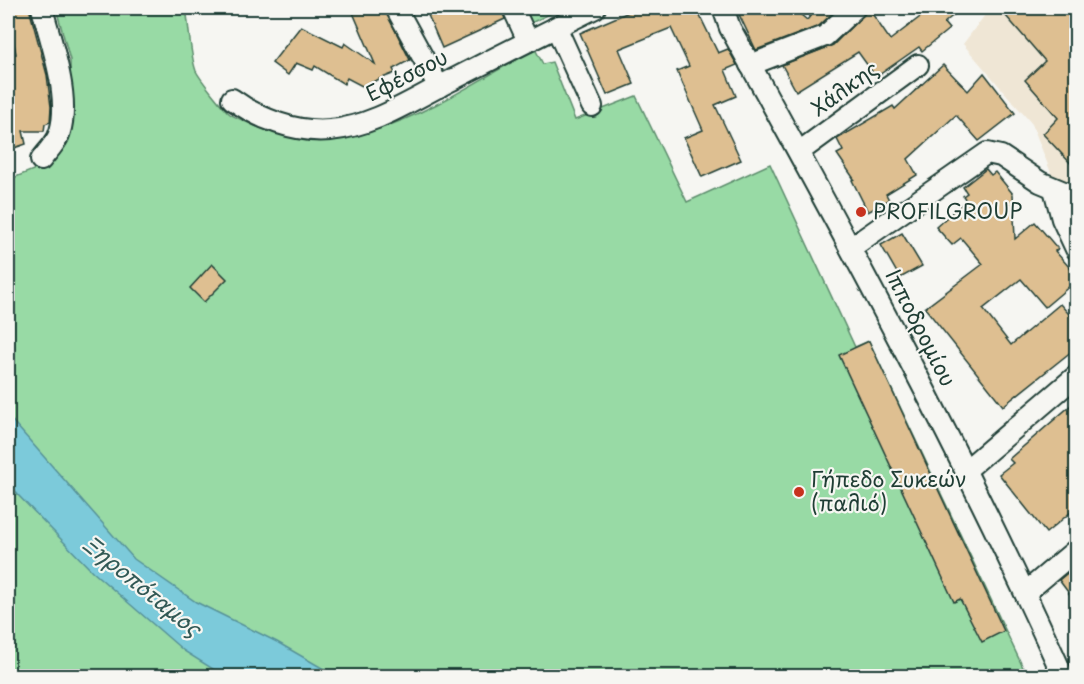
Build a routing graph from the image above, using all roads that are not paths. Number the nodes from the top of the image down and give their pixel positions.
1 (42, 8) edge
2 (396, 8) edge
3 (513, 8) edge
4 (595, 8) edge
5 (723, 8) edge
6 (855, 8) edge
7 (556, 27) junction
8 (528, 41) junction
9 (750, 64) junction
10 (918, 66) dead end
11 (439, 87) junction
12 (232, 99) dead end
13 (592, 105) dead end
14 (799, 152) junction
15 (41, 160) dead end
16 (1054, 189) junction
17 (1077, 197) edge
18 (852, 247) junction
19 (1077, 249) edge
20 (1077, 376) edge
21 (966, 470) junction
22 (1077, 550) edge
23 (1025, 593) junction
24 (1063, 676) edge

1 - 15 street
2 - 11 street
3 - 8 street
4 - 7 street, Εφέσσου
5 - 9 street, Ιπποδρομίου
6 - 9 street
7 - 8 street, Εφέσσου
7 - 13 street
8 - 11 street, Εφέσσου
9 - 14 street, Ιπποδρομίου
10 - 14 street, Χάλκης
11 - 12 street, Εφέσσου
14 - 18 street, Ιπποδρομίου
16 - 17 street
16 - 18 street
16 - 19 street
18 - 21 street, Ιπποδρομίου
20 - 21 street
21 - 23 street, Ιπποδρομίου
22 - 23 street
23 - 24 street, Ιπποδρομίου

